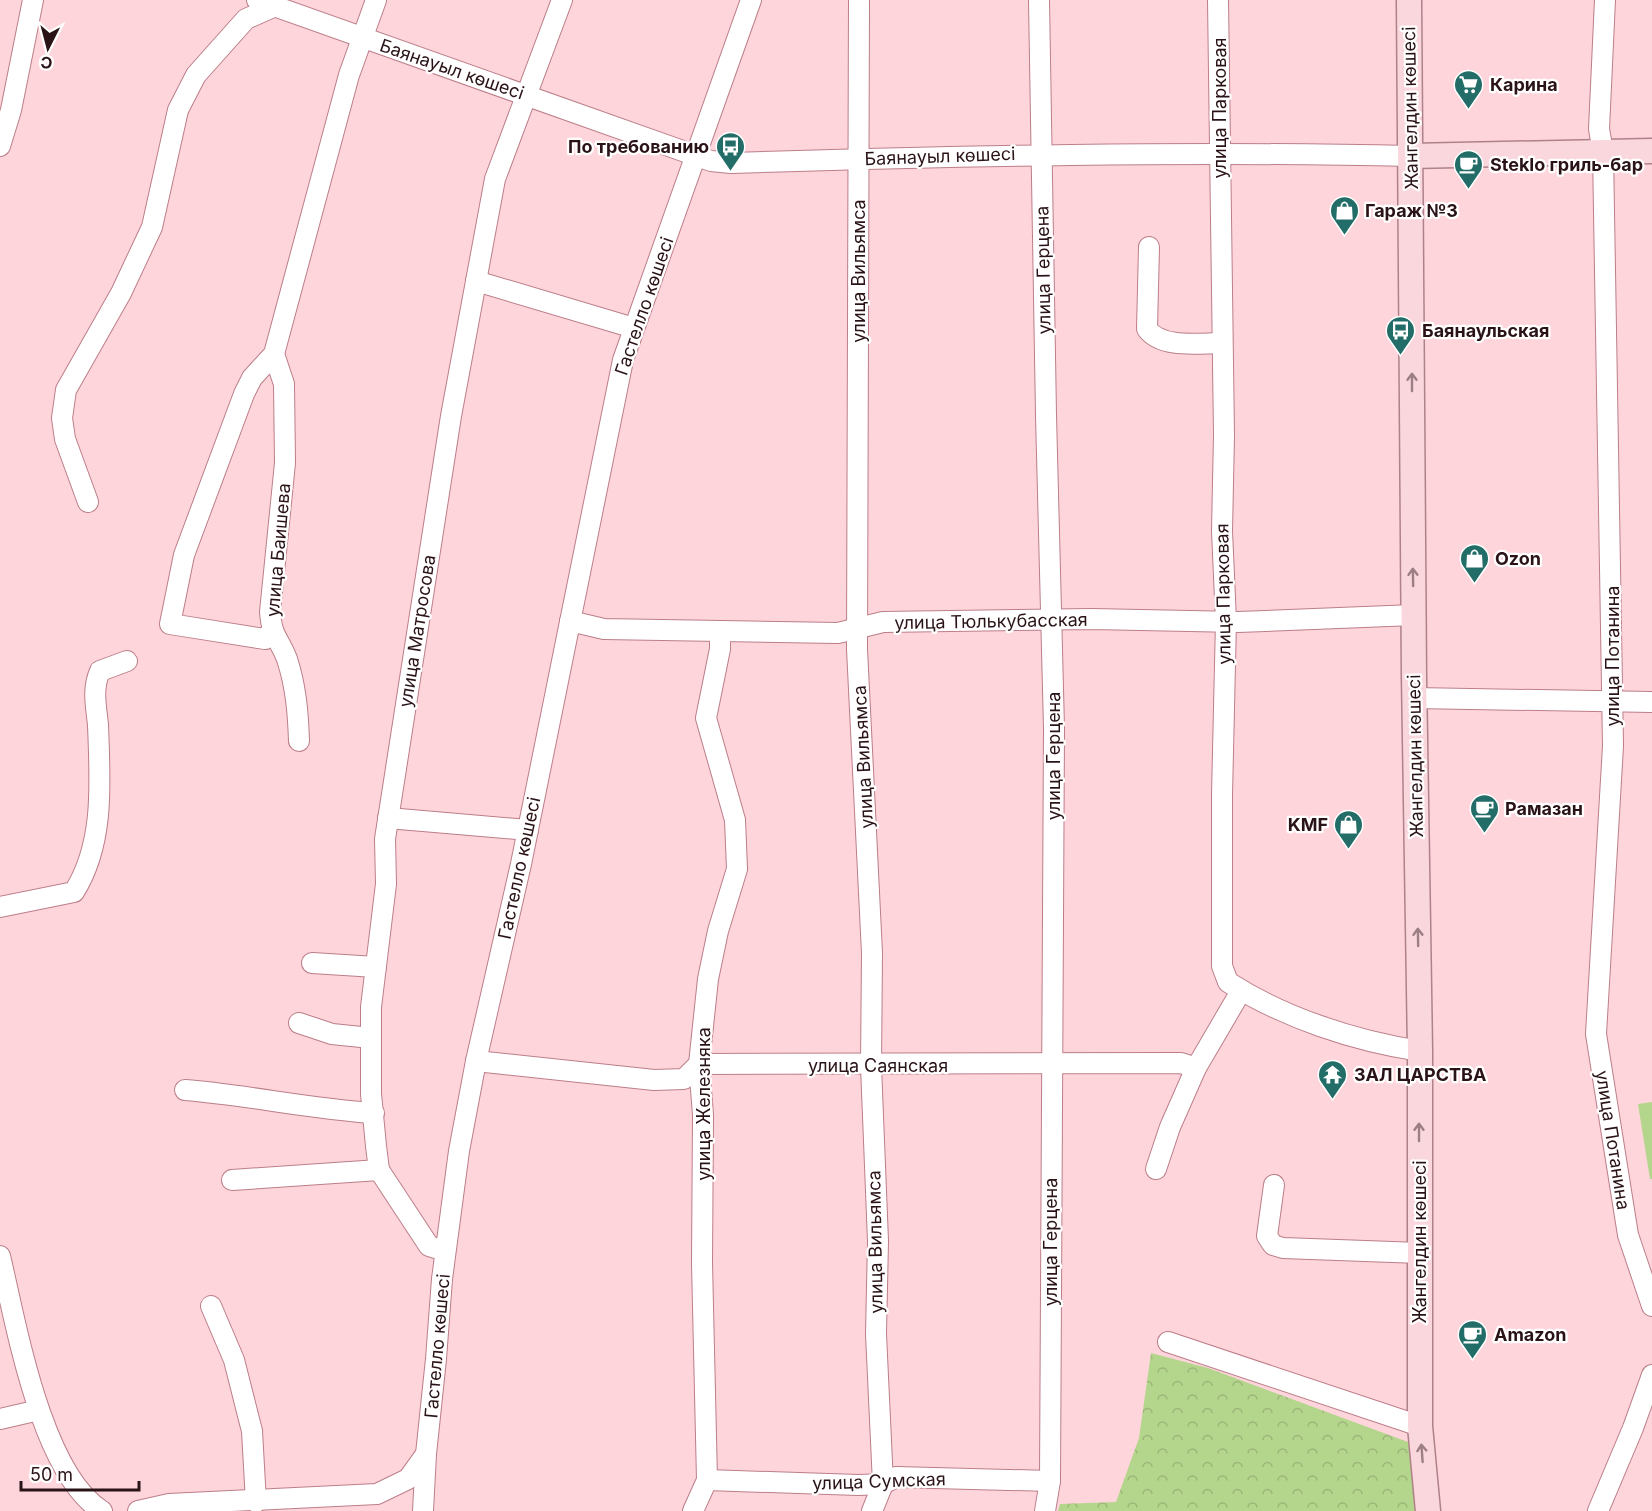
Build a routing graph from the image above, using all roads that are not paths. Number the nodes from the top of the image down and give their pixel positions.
1 (33, 0) edge
2 (376, 0) edge
3 (562, 0) edge
4 (751, 0) edge
5 (859, 0) edge
6 (1039, 0) edge
7 (1218, 0) edge
8 (1409, 0) edge
9 (1605, 0) edge
10 (268, 2) edge
11 (362, 38) junction
12 (527, 95) junction
13 (0, 146) edge
14 (1652, 151) edge
15 (1219, 152) junction
16 (1603, 152) junction
17 (1040, 153) junction
18 (694, 155) junction
19 (1411, 156) junction
20 (857, 159) junction
21 (1149, 247) dead end
22 (476, 281) junction
23 (634, 328) junction
24 (1222, 343) junction
25 (274, 354) junction
26 (88, 502) dead end
27 (1414, 615) junction
28 (1051, 620) junction
29 (570, 621) junction
30 (1226, 621) junction
31 (857, 629) junction
32 (720, 631) junction
33 (271, 632) junction
34 (127, 661) dead end
35 (1414, 698) junction
36 (1612, 702) junction
37 (1652, 702) edge
38 (299, 741) dead end
39 (388, 818) junction
40 (528, 830) junction
41 (0, 907) edge
42 (312, 963) dead end
43 (376, 967) junction
44 (1241, 990) junction
45 (299, 1023) dead end
46 (371, 1038) junction
47 (1420, 1051) junction
48 (476, 1061) junction
49 (699, 1064) junction
50 (1051, 1064) junction
51 (871, 1066) junction
52 (1196, 1068) junction
53 (185, 1090) dead end
54 (374, 1113) junction
55 (1156, 1169) dead end
56 (379, 1170) junction
57 (232, 1180) dead end
58 (1274, 1185) dead end
59 (445, 1251) junction
60 (1420, 1253) junction
61 (0, 1256) edge
62 (211, 1306) dead end
63 (1652, 1306) edge
64 (1168, 1342) dead end
65 (1652, 1375) edge
66 (39, 1410) junction
67 (0, 1419) edge
68 (1420, 1426) junction
69 (426, 1454) junction
70 (707, 1480) junction
71 (1050, 1482) junction
72 (883, 1485) junction
73 (256, 1502) junction
74 (102, 1511) edge
75 (138, 1511) edge
76 (423, 1511) edge
77 (693, 1511) edge
78 (872, 1511) edge
79 (1045, 1511) edge
80 (1428, 1511) edge
81 (1598, 1511) edge

1 - 13 street
2 - 11 street
3 - 12 street, улица Матросова
4 - 18 street, Гастелло көшесі
5 - 20 street, улица Вильямса
6 - 17 street, улица Герцена
7 - 15 street, улица Парковая
8 - 19 main road, Жангелдин көшесі
9 - 16 street, улица Потанина
10 - 11 street, Баянауыл көшесі
10 - 26 street
11 - 12 street, Баянауыл көшесі
11 - 25 street
12 - 18 street, Баянауыл көшесі
12 - 22 street, улица Матросова
14 - 16 main road, Баянауыл көшесі
15 - 17 street, Баянауыл көшесі
15 - 19 street, Баянауыл көшесі
15 - 24 street, улица Парковая
16 - 19 main road, Баянауыл көшесі
16 - 36 street, улица Потанина
17 - 20 street, Баянауыл көшесі
17 - 28 street, улица Герцена
18 - 20 street, Баянауыл көшесі
18 - 23 street, Гастелло көшесі
27 -> 19 main road, Жангелдин көшесі
20 - 31 street, улица Вильямса
21 - 24 street
22 - 23 street
22 - 39 street, улица Матросова
23 - 29 street, Гастелло көшесі
24 - 30 street, улица Парковая
25 - 33 street, улица Баишева
25 - 33 street
27 - 30 street, улица Тюлькубасская
27 - 35 main road, Жангелдин көшесі
28 - 30 street, улица Тюлькубасская
28 - 31 street, улица Тюлькубасская
28 - 50 street, улица Герцена
29 - 32 street, улица Тюлькубасская
29 - 40 street, Гастелло көшесі
30 - 44 street, улица Парковая
31 - 32 street, улица Тюлькубасская
31 - 51 street, улица Вильямса
32 - 49 street, улица Железняка
33 - 38 street, улица Баишева
34 - 41 street
35 - 36 street
47 -> 35 main road, Жангелдин көшесі
36 - 37 street
36 - 63 street, улица Потанина
39 - 40 street
39 - 43 street, улица Матросова
40 - 48 street, Гастелло көшесі
42 - 43 street
43 - 46 street, улица Матросова
44 - 47 street, улица Парковая
44 - 52 street
45 - 46 street
46 - 54 street, улица Матросова
60 -> 47 main road, Жангелдин көшесі
48 - 49 street
48 - 59 street, Гастелло көшесі
49 - 51 street, улица Саянская
49 - 70 street, улица Железняка
50 - 51 street, улица Саянская
50 - 52 street, улица Саянская
50 - 71 street, улица Герцена
51 - 72 street, улица Вильямса
52 - 55 street
53 - 54 street
54 - 56 street, улица Матросова
56 - 57 street
56 - 59 street, улица Матросова
58 - 60 street
59 - 69 street, Гастелло көшесі
60 - 68 main road, Жангелдин көшесі
61 - 66 street
62 - 73 street
64 - 68 street
65 - 81 street
66 - 67 street
66 - 74 street
80 -> 68 main road, Жангелдин көшесі
69 - 73 street
69 - 76 street, Гастелло көшесі
70 - 72 street, улица Сумская
70 - 77 street, улица Железняка
71 - 72 street, улица Сумская
71 - 79 street, улица Герцена
72 - 78 street, улица Вильямса
73 - 75 street

